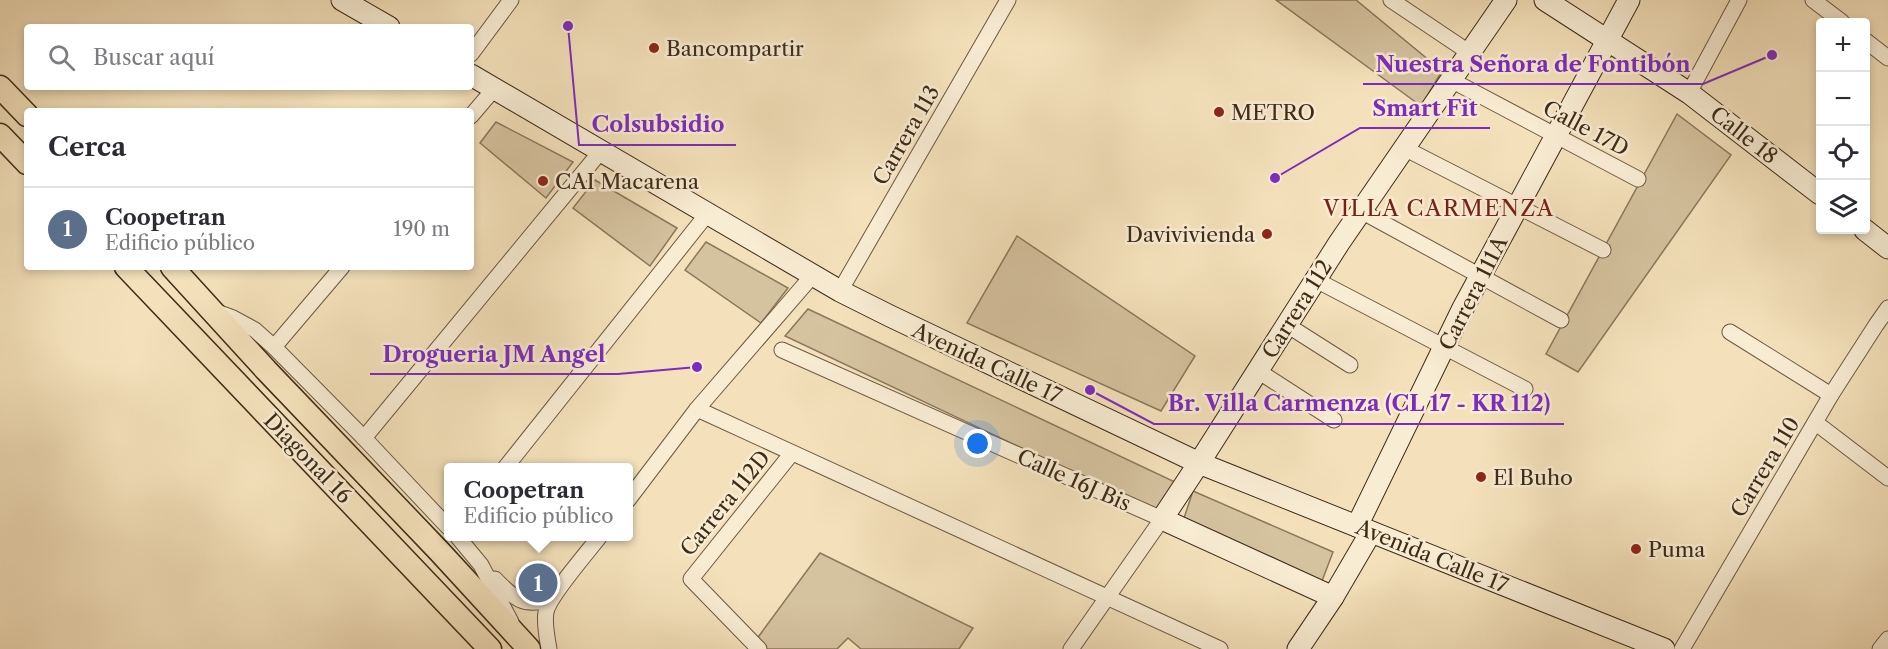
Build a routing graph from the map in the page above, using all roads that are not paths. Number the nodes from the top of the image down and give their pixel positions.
1 (342, 0) edge
2 (511, 0) edge
3 (1008, 0) edge
4 (1391, 0) edge
5 (1506, 0) edge
6 (1545, 0) edge
7 (1629, 0) edge
8 (1739, 0) edge
9 (1813, 0) edge
10 (1837, 18) edge
11 (383, 24) edge
12 (1607, 40) junction
13 (1870, 44) edge
14 (474, 50) edge
15 (1470, 53) junction
16 (1888, 58) edge
17 (474, 77) edge
18 (1451, 80) junction
19 (0, 87) edge
20 (494, 89) junction
21 (1689, 93) junction
22 (474, 112) edge
23 (24, 113) edge
24 (0, 135) edge
25 (1555, 136) junction
26 (1404, 148) junction
27 (601, 151) junction
28 (24, 160) edge
29 (1638, 180) dead end
30 (1816, 190) edge
31 (1518, 206) junction
32 (1361, 211) junction
33 (708, 213) junction
34 (1870, 234) edge
35 (1888, 248) edge
36 (1603, 249) dead end
37 (129, 270) edge
38 (175, 270) edge
39 (339, 270) edge
40 (813, 275) junction
41 (1480, 276) junction
42 (1316, 279) junction
43 (840, 291) junction
44 (1888, 308) edge
45 (213, 310) junction
46 (1561, 320) dead end
47 (1287, 325) junction
48 (1730, 332) dead end
49 (274, 346) junction
50 (1444, 347) junction
51 (782, 350) dead end
52 (1350, 365) dead end
53 (1258, 371) junction
54 (1525, 389) dead end
55 (1831, 395) junction
56 (697, 409) junction
57 (1334, 420) dead end
58 (1816, 423) junction
59 (364, 438) junction
60 (792, 453) junction
61 (509, 463) edge
62 (1199, 463) junction
63 (1888, 478) edge
64 (633, 493) edge
65 (1161, 519) junction
66 (444, 523) edge
67 (1364, 529) junction
68 (460, 541) edge
69 (597, 541) edge
70 (481, 565) junction
71 (1107, 597) junction
72 (1333, 597) junction
73 (552, 598) junction
74 (1888, 639) edge
75 (523, 643) edge
76 (1190, 643) edge
77 (490, 649) edge
78 (549, 649) edge
79 (759, 649) edge
80 (1071, 649) edge
81 (1220, 649) edge
82 (1298, 649) edge
83 (1664, 649) edge
84 (1682, 649) edge
85 (1880, 649) edge

1 - 11 street
2 - 14 street
3 - 43 street, Carrera 113
4 - 15 street
5 - 15 street, Carrera 112
6 - 12 street, Calle 18
7 - 12 street, Carrera 111A
8 - 21 street
9 - 10 street
12 - 21 street, Calle 18
12 - 25 street, Carrera 111A
13 - 16 street
15 - 18 street, Carrera 112
17 - 20 street, Avenida Calle 17
18 - 25 street, Calle 17D
18 - 26 street, Carrera 112
19 - 23 main road
20 - 22 street
20 - 27 street, Avenida Calle 17
21 - 30 street, Calle 18
24 - 28 main road
25 - 29 street, Calle 17D
25 - 31 street, Carrera 111A
26 - 31 street
26 - 32 street, Carrera 112
27 - 33 street, Avenida Calle 17
27 - 59 street
31 - 36 street
31 - 41 street, Carrera 111A
32 - 41 street
32 - 42 street, Carrera 112
33 - 40 street, Avenida Calle 17
33 - 61 street
34 - 35 street
37 - 77 main road, Diagonal 16
38 - 45 main road, Diagonal 16
39 - 49 street
40 - 43 street, Avenida Calle 17
40 - 56 street
41 - 46 street
41 - 50 street, Carrera 111A
42 - 47 street, Carrera 112
42 - 50 street
43 - 62 street, Avenida Calle 17
44 - 55 street, Carrera 110
45 - 49 street, Diagonal 16
45 - 75 main road, Diagonal 16
47 - 52 street
47 - 53 street, Carrera 112
48 - 55 street
49 - 59 street, Diagonal 16
50 - 54 street
50 - 67 street, Carrera 111A
51 - 65 street, Calle 16J Bis
53 - 57 street
53 - 62 street, Carrera 112
55 - 58 street, Carrera 110
56 - 60 street
56 - 64 street
58 - 63 street
58 - 84 street, Carrera 110
59 - 66 street, Diagonal 16
60 - 71 street
60 - 79 street, Carrera 112D
62 - 65 street, Carrera 112
62 - 67 street, Avenida Calle 17
65 - 71 street, Carrera 112
65 - 72 street, Calle 16J Bis
67 - 72 street, Carrera 111A
67 - 83 street, Avenida Calle 17
68 - 70 street, Diagonal 16
69 - 73 street
70 - 73 street
70 - 75 street, Diagonal 16
71 - 76 street
71 - 80 street, Carrera 112
72 - 82 street, Carrera 111A
73 - 78 street
74 - 85 street
76 - 81 street

